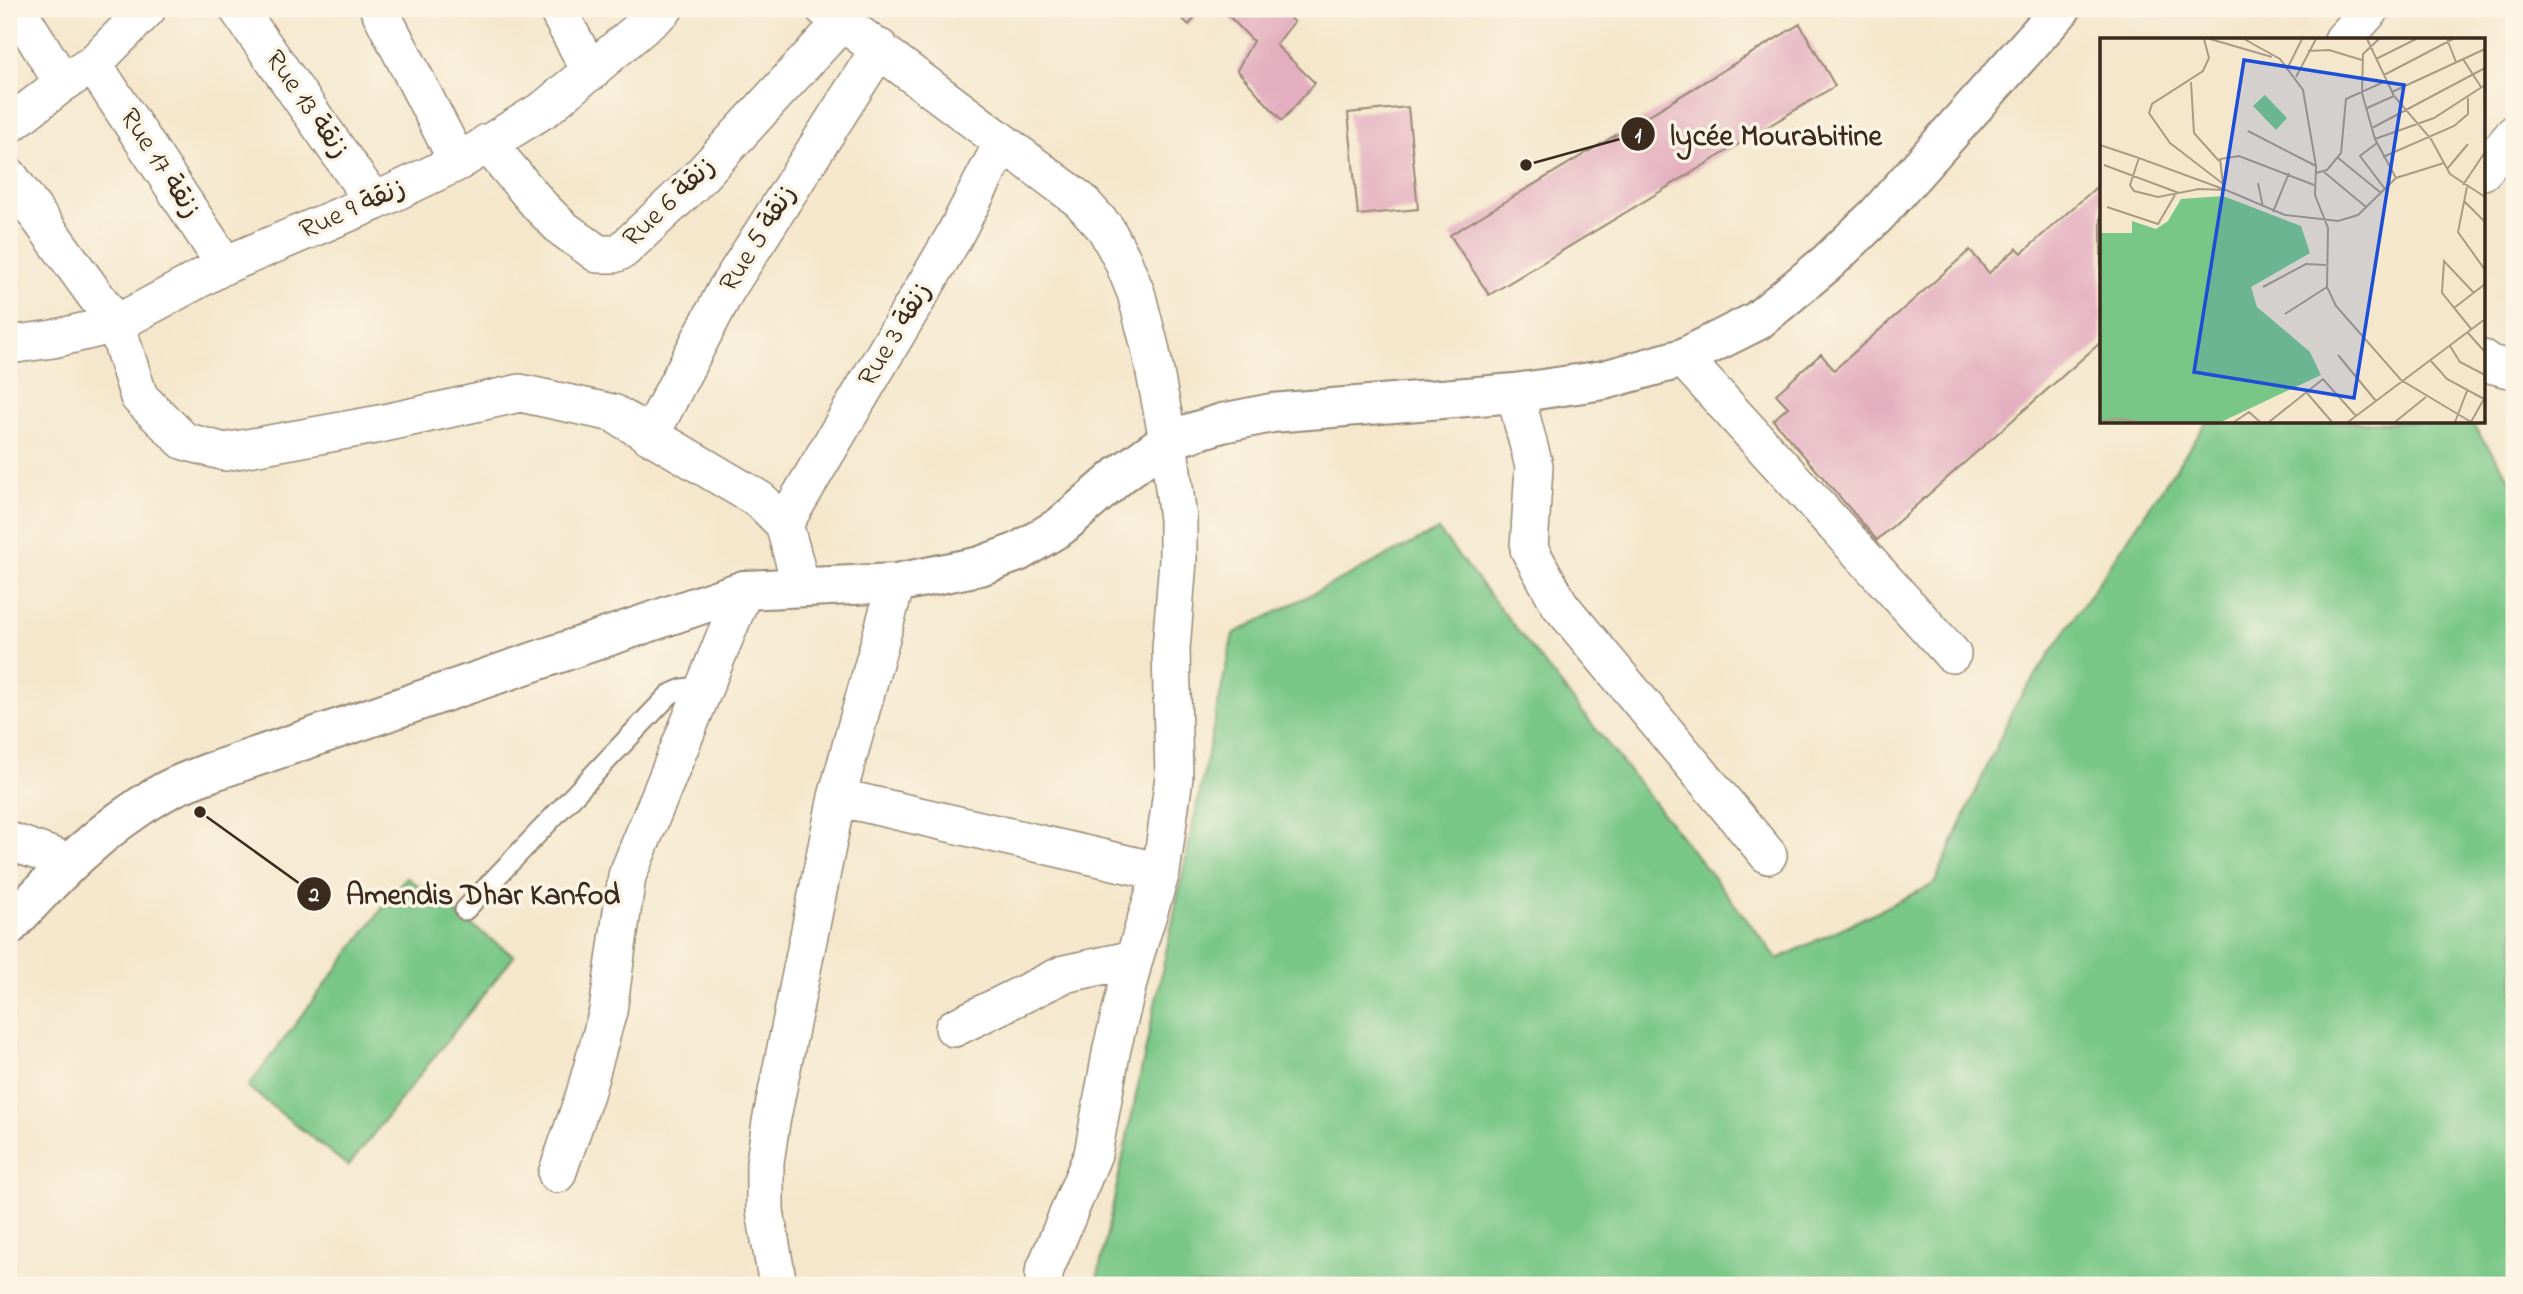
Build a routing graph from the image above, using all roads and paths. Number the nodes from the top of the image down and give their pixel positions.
1 (17, 9) edge
2 (148, 9) edge
3 (238, 9) edge
4 (379, 9) edge
5 (557, 9) edge
6 (664, 9) edge
7 (2061, 9) edge
8 (2371, 9) edge
9 (834, 15) edge
10 (2345, 38) edge
11 (880, 48) junction
12 (93, 64) junction
13 (591, 72) junction
14 (63, 83) junction
15 (9, 125) edge
16 (2514, 134) edge
17 (1002, 144) junction
18 (472, 152) junction
19 (2484, 171) edge
20 (9, 176) edge
21 (374, 202) junction
22 (225, 265) junction
23 (116, 324) junction
24 (9, 345) edge
25 (1683, 358) junction
26 (2484, 360) edge
27 (2514, 370) edge
28 (1515, 393) junction
29 (650, 436) junction
30 (1168, 440) junction
31 (783, 524) junction
32 (896, 583) junction
33 (801, 586) junction
34 (744, 590) junction
35 (1952, 654) dead end
36 (702, 693) junction
37 (837, 797) junction
38 (9, 841) edge
39 (1768, 855) dead end
40 (69, 862) junction
41 (1161, 872) junction
42 (465, 910) dead end
43 (9, 926) edge
44 (1134, 959) junction
45 (954, 1028) dead end
46 (557, 1174) dead end
47 (1043, 1281) edge
48 (778, 1285) edge

1 - 14 street
2 - 12 street
3 - 21 street, Rue 13 زنقة
4 - 18 street, Rue 6 زنقة
5 - 13 street
6 - 13 street, Rue 9 زنقة
7 - 25 street
8 - 10 street
9 - 11 street
9 - 18 street, Rue 6 زنقة
11 - 17 street
11 - 29 street, Rue 5 زنقة
12 - 14 street
12 - 22 street, Rue 17 زنقة
13 - 18 street, Rue 9 زنقة
14 - 15 street
16 - 19 street
17 - 30 street
17 - 31 street, Rue 3 زنقة
18 - 21 street, Rue 9 زنقة
20 - 23 street
21 - 22 street, Rue 9 زنقة
22 - 23 street, Rue 9 زنقة
23 - 24 street, Rue 9 زنقة
23 - 29 street
25 - 28 street
25 - 35 street
26 - 27 street
28 - 30 street
28 - 39 street
29 - 31 street
30 - 32 street
30 - 41 street
31 - 33 street
32 - 33 street
32 - 37 street
33 - 34 street
34 - 36 street
34 - 40 street
36 - 42 lane
36 - 46 street
37 - 41 street
37 - 48 street
38 - 40 street
40 - 43 street
41 - 44 street
44 - 45 street
44 - 47 street

